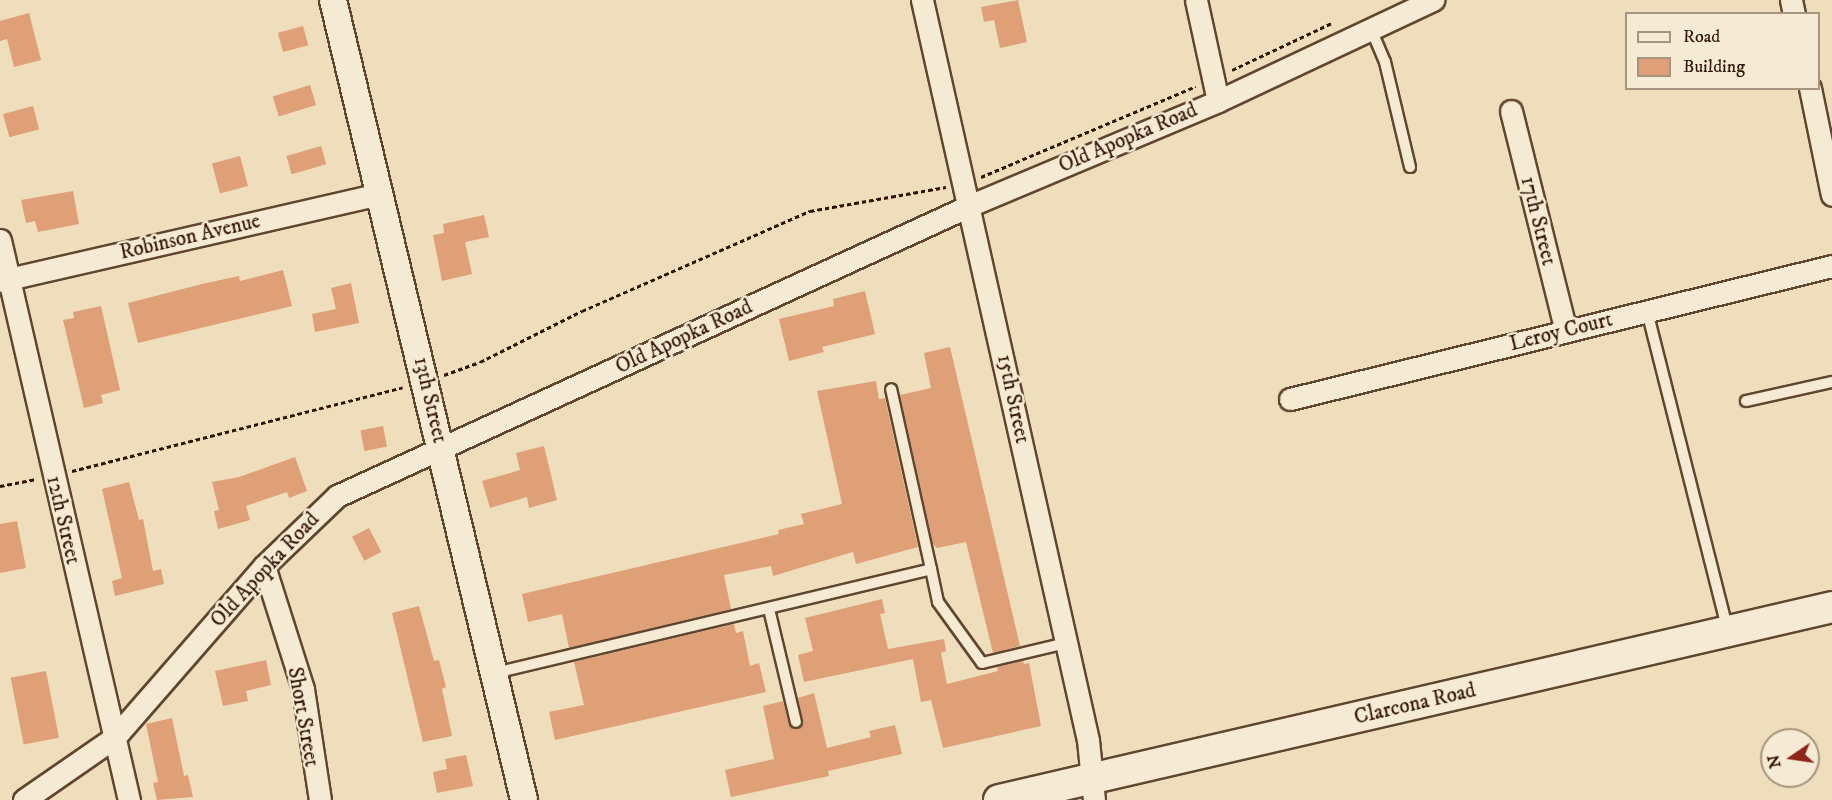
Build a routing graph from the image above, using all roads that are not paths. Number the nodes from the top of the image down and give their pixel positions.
1 (333, 0) edge
2 (922, 0) edge
3 (1196, 0) edge
4 (1433, 0) edge
5 (1371, 29) junction
6 (1810, 90) edge
7 (1218, 101) junction
8 (1511, 111) dead end
9 (1410, 167) dead end
10 (380, 194) junction
11 (1832, 195) edge
12 (970, 205) junction
13 (0, 240) edge
14 (1832, 266) edge
15 (4, 280) edge
16 (1647, 311) junction
17 (1566, 331) junction
18 (1832, 382) edge
19 (891, 389) dead end
20 (1290, 399) dead end
21 (1746, 401) dead end
22 (442, 449) junction
23 (264, 566) junction
24 (931, 569) junction
25 (1832, 607) edge
26 (769, 609) junction
27 (1728, 631) junction
28 (1066, 644) junction
29 (495, 674) junction
30 (796, 722) dead end
31 (115, 737) junction
32 (1093, 789) edge
33 (24, 800) edge
34 (129, 800) edge
35 (320, 800) edge
36 (524, 800) edge
37 (999, 800) edge

1 - 10 street, 13th Street
2 - 12 street, 15th Street
3 - 7 street
4 - 5 street, Old Apopka Road
5 - 7 street, Old Apopka Road
5 - 9 lane
6 - 11 street
7 - 12 street, Old Apopka Road
8 - 17 street, 17th Street
10 - 15 street, Robinson Avenue
10 - 22 street, 13th Street
12 - 22 street, Old Apopka Road
12 - 28 street, 15th Street
13 - 15 street, 12th Street
14 - 16 street, Leroy Court
15 - 31 street, 12th Street
16 - 17 street, Leroy Court
16 - 27 lane
17 - 20 street, Leroy Court
18 - 21 lane
19 - 24 lane
22 - 23 street, Old Apopka Road
22 - 29 street, 13th Street
23 - 31 street, Old Apopka Road
23 - 35 street, Short Street
24 - 26 lane
24 - 28 lane
25 - 27 main road, Clarcona Road
26 - 29 lane
26 - 30 lane
27 - 32 main road, Clarcona Road
28 - 32 street, 15th Street
29 - 36 street, 13th Street
31 - 33 street, Old Apopka Road
31 - 34 street, 12th Street
32 - 37 main road, Clarcona Road

